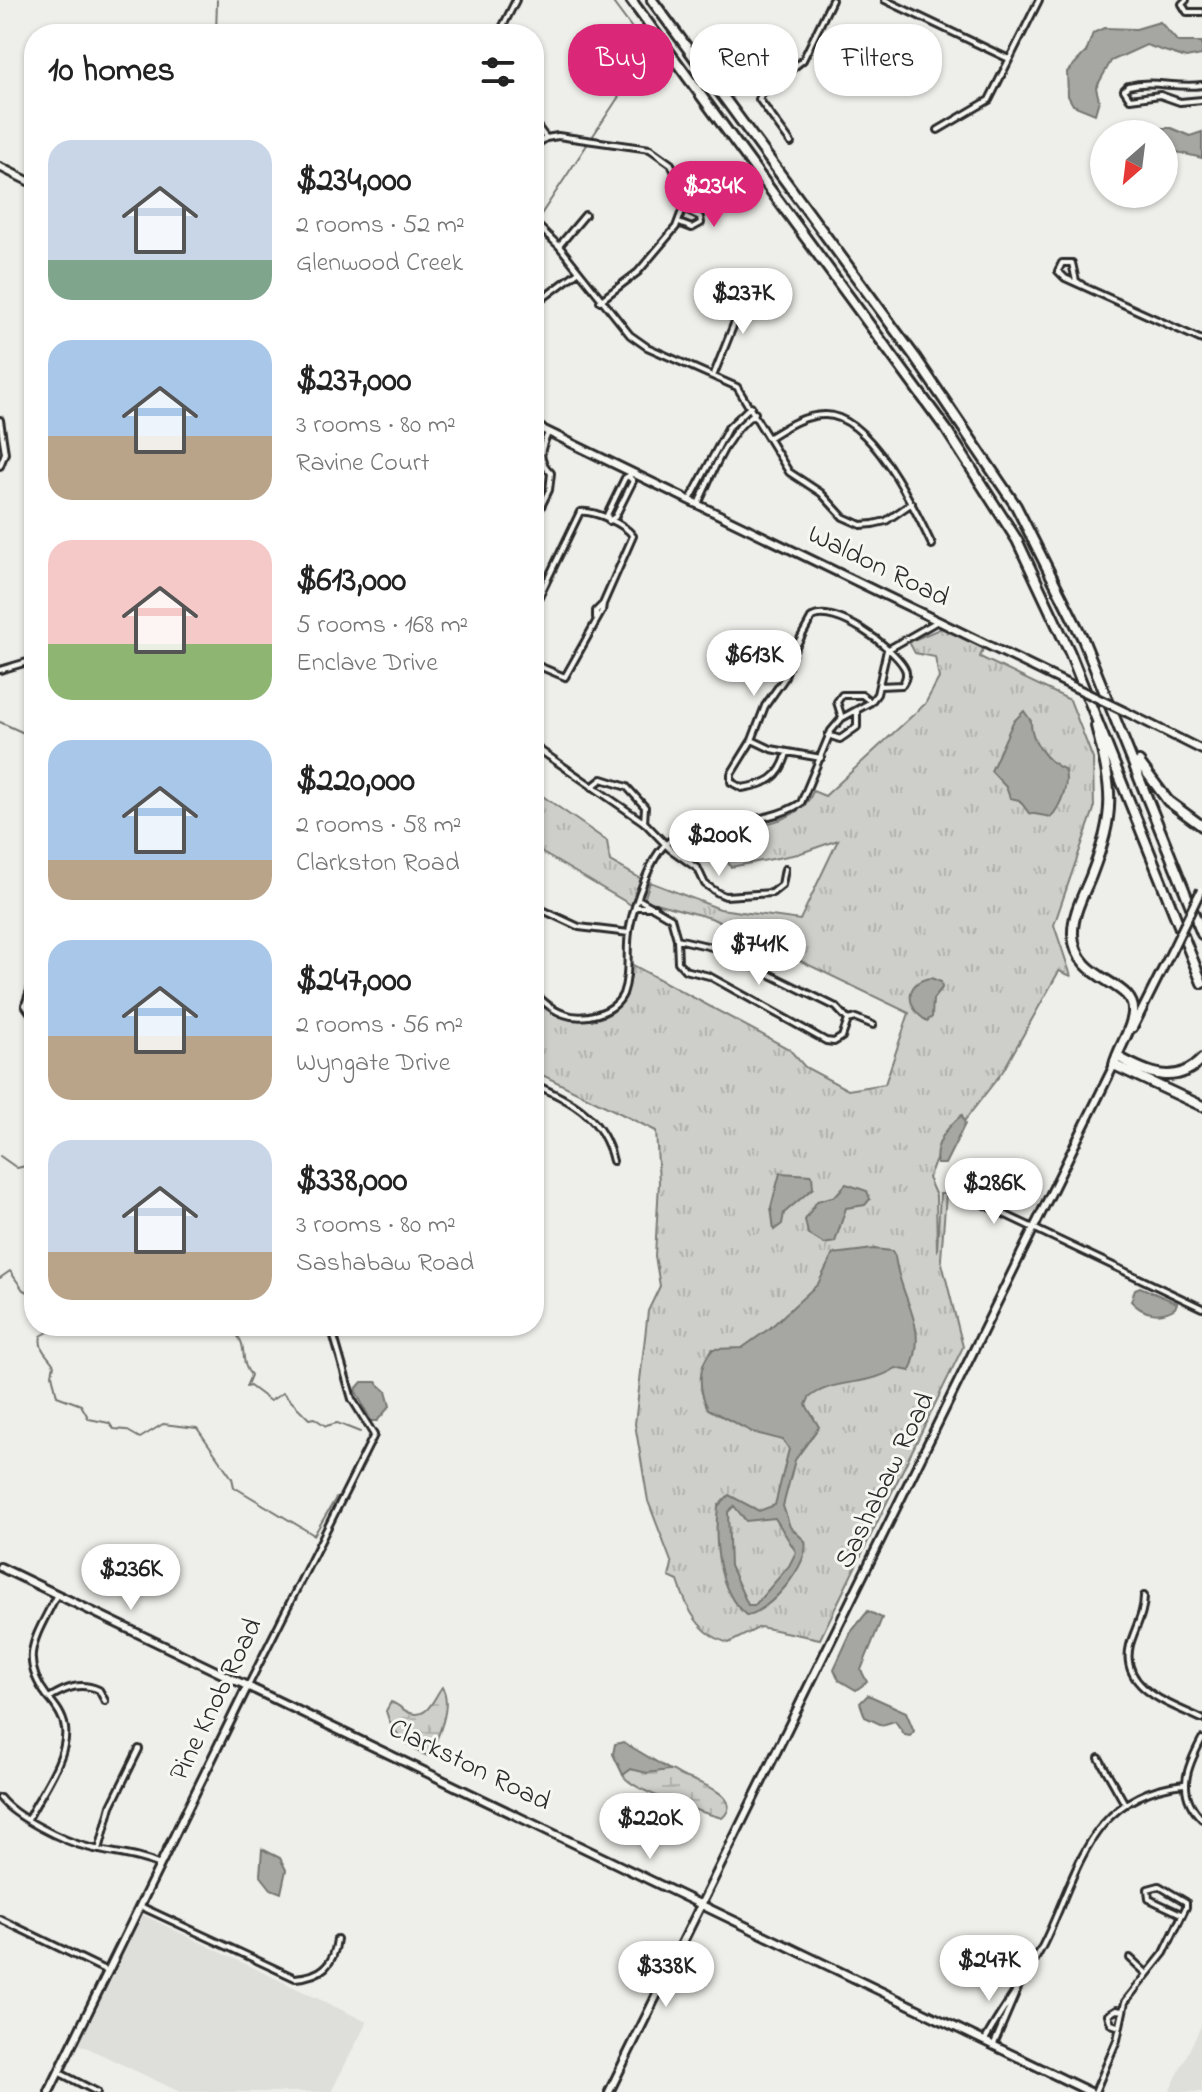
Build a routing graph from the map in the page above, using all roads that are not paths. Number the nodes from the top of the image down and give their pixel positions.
1 (516, 0) edge
2 (631, 0) edge
3 (652, 0) edge
4 (832, 0) edge
5 (885, 0) edge
6 (1039, 0) edge
7 (1186, 0) edge
8 (1202, 12) edge
9 (504, 24) edge
10 (1011, 59) junction
11 (1202, 85) edge
12 (1202, 100) edge
13 (938, 130) dead end
14 (544, 135) edge
15 (546, 138) joint
16 (791, 143) dead end
17 (0, 167) edge
18 (24, 179) edge
19 (683, 209) junction
20 (585, 215) dead end
21 (679, 223) junction
22 (544, 232) edge
23 (559, 246) junction
24 (578, 272) junction
25 (1082, 285) junction
26 (748, 289) dead end
27 (544, 298) edge
28 (600, 301) junction
29 (1202, 340) edge
30 (714, 374) junction
31 (751, 406) junction
32 (755, 413) junction
33 (0, 420) edge
34 (544, 430) edge
35 (548, 432) junction
36 (768, 438) junction
37 (544, 444) edge
38 (714, 455) junction
39 (721, 459) junction
40 (0, 466) edge
41 (544, 467) edge
42 (631, 475) junction
43 (544, 499) edge
44 (694, 502) junction
45 (912, 503) junction
46 (609, 521) junction
47 (932, 545) dead end
48 (544, 586) edge
49 (938, 620) junction
50 (887, 650) junction
51 (24, 663) edge
52 (544, 668) edge
53 (0, 670) edge
54 (879, 686) junction
55 (871, 702) junction
56 (1091, 707) junction
57 (857, 710) junction
58 (1116, 715) junction
59 (842, 718) junction
60 (828, 735) junction
61 (752, 740) junction
62 (1202, 750) edge
63 (544, 753) edge
64 (787, 753) junction
65 (821, 758) junction
66 (592, 787) junction
67 (644, 823) junction
68 (1202, 826) edge
69 (665, 844) junction
70 (785, 869) dead end
71 (1202, 889) edge
72 (640, 899) junction
73 (637, 907) junction
74 (655, 907) junction
75 (544, 911) edge
76 (1196, 918) junction
77 (1202, 927) edge
78 (629, 933) junction
79 (1202, 934) edge
80 (677, 939) junction
81 (1202, 983) edge
82 (544, 1001) edge
83 (848, 1020) junction
84 (873, 1025) dead end
85 (1202, 1059) edge
86 (1116, 1061) junction
87 (544, 1089) edge
88 (1202, 1106) edge
89 (613, 1161) dead end
90 (968, 1197) dead end
91 (1034, 1229) junction
92 (1202, 1308) edge
93 (334, 1336) edge
94 (0, 1567) edge
95 (57, 1594) junction
96 (1144, 1596) dead end
97 (248, 1685) junction
98 (49, 1698) junction
99 (105, 1701) dead end
100 (1202, 1719) edge
101 (1202, 1739) edge
102 (139, 1749) dead end
103 (1099, 1758) dead end
104 (1184, 1784) junction
105 (0, 1798) edge
106 (1125, 1804) junction
107 (28, 1819) junction
108 (1202, 1819) edge
109 (99, 1850) junction
110 (160, 1865) junction
111 (702, 1903) junction
112 (140, 1906) junction
113 (1181, 1914) junction
114 (0, 1919) edge
115 (337, 1939) dead end
116 (1130, 1958) dead end
117 (107, 1971) junction
118 (1146, 1973) junction
119 (1019, 1985) junction
120 (1123, 2011) junction
121 (1120, 2027) junction
122 (985, 2040) junction
123 (994, 2044) junction
124 (58, 2072) junction
125 (49, 2092) edge
126 (97, 2092) edge
127 (609, 2092) edge
128 (1093, 2092) edge

1 - 9 street
2 - 56 highway
3 - 58 highway
4 - 16 street
5 - 10 street
6 - 10 street
7 - 8 street
10 - 13 street
11 - 12 street
14 - 15 street
15 - 19 street
17 - 18 main road
19 - 21 street
19 - 21 street
20 - 23 street
21 - 28 street
22 - 23 street
23 - 24 street
24 - 27 street
24 - 28 street
25 - 25 street
25 - 29 street
26 - 30 street
28 - 30 street
30 - 31 street
31 - 32 street
31 - 38 street
32 - 36 street
32 - 39 street
33 - 40 street
34 - 35 main road, Waldon Road
35 - 37 street
35 - 42 main road, Waldon Road
36 - 45 street
36 - 45 street
38 - 39 street
38 - 44 street
39 - 44 street
41 - 43 street
42 - 44 main road, Waldon Road
42 - 46 street
44 - 49 main road, Waldon Road
45 - 47 street
46 - 48 street
46 - 52 street
49 - 50 street
49 - 62 main road, Waldon Road, bridge
50 - 54 street
50 - 54 street
50 - 61 street
51 - 53 street
54 - 55 street
55 - 57 street
55 - 59 street
56 - 81 highway
56 - 86 highway
57 - 59 street
57 - 60 street
58 - 68 highway
58 - 76 highway
59 - 60 street
60 - 65 street
61 - 64 street
61 - 64 street
63 - 66 street
64 - 65 street
65 - 69 street
66 - 67 street
66 - 67 street
67 - 69 street
69 - 70 street
69 - 72 street
71 - 86 main road, Sashabaw Road, bridge
72 - 73 street
72 - 74 street
73 - 74 street
73 - 78 street
74 - 80 street
75 - 78 street
76 - 77 highway
76 - 79 highway
78 - 82 street
80 - 83 street
80 - 83 street
83 - 84 street
85 - 86 highway
86 - 88 highway
86 - 91 main road, Sashabaw Road
87 - 89 street
90 - 91 street
91 - 92 street
91 - 111 main road, Sashabaw Road
93 - 97 street, Pine Knob Road
94 - 95 main road, Clarkston Road
95 - 97 main road, Clarkston Road
95 - 98 street
96 - 100 street
97 - 110 main road, Pine Knob Road
97 - 111 main road, Clarkston Road
98 - 99 street
98 - 107 street
101 - 104 street
102 - 109 street
103 - 106 street
104 - 106 street
104 - 108 street
105 - 107 street
106 - 119 street
107 - 109 street
109 - 110 street
110 - 112 main road, Pine Knob Road
111 - 122 main road, Clarkston Road
111 - 127 main road, Sashabaw Road
112 - 115 street
112 - 117 main road, Pine Knob Road
113 - 113 street
113 - 118 street
114 - 117 street
116 - 118 street
117 - 124 main road, Pine Knob Road
118 - 120 street
119 - 122 street
119 - 123 street
120 - 121 street
120 - 121 street
121 - 128 street
122 - 123 main road, Clarkston Road
123 - 128 main road, Clarkston Road
124 - 125 main road, Pine Knob Road
124 - 126 street

